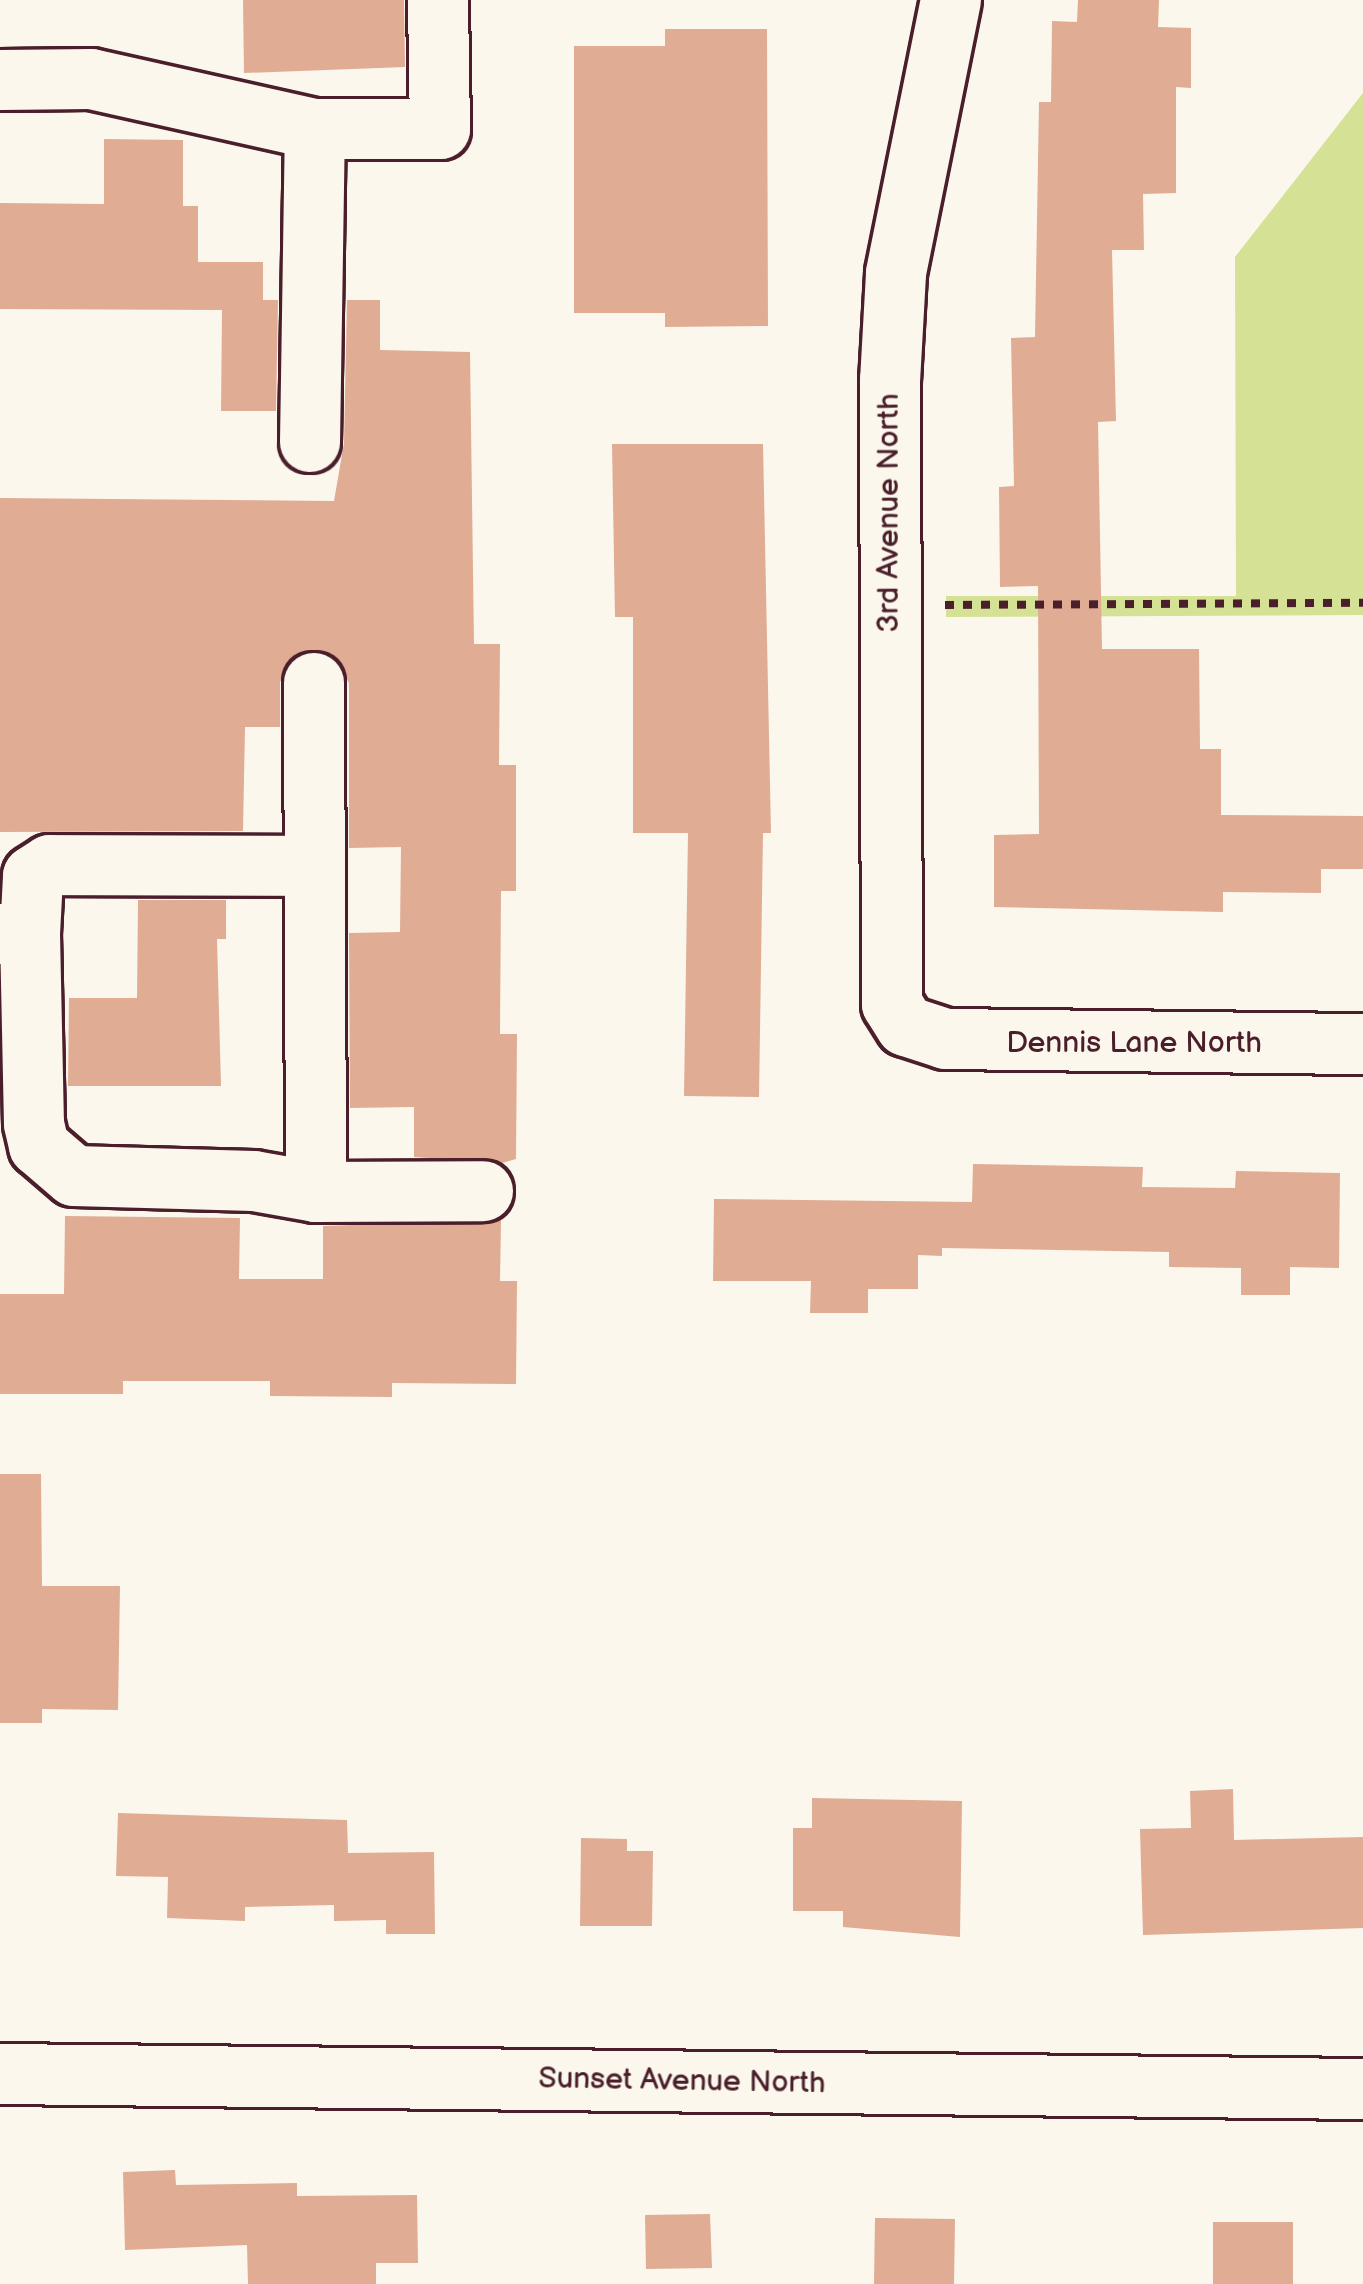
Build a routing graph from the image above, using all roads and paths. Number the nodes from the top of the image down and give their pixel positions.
1 (438, 0) edge
2 (950, 0) edge
3 (0, 80) edge
4 (315, 129) junction
5 (310, 442) dead end
6 (1363, 603) edge
7 (888, 605) junction
8 (314, 683) dead end
9 (315, 866) junction
10 (15, 934) edge
11 (907, 1027) joint
12 (1363, 1044) edge
13 (316, 1192) junction
14 (483, 1192) dead end
15 (0, 2074) edge
16 (1363, 2089) edge

1 - 4 street
2 - 7 street, 3rd Avenue North
3 - 4 street
4 - 5 street
6 - 7 path
7 - 11 street, 3rd Avenue North
8 - 9 street
9 - 10 street
9 - 13 street
10 - 13 street
11 - 12 street, Dennis Lane North
13 - 14 street
15 - 16 street, Sunset Avenue North

